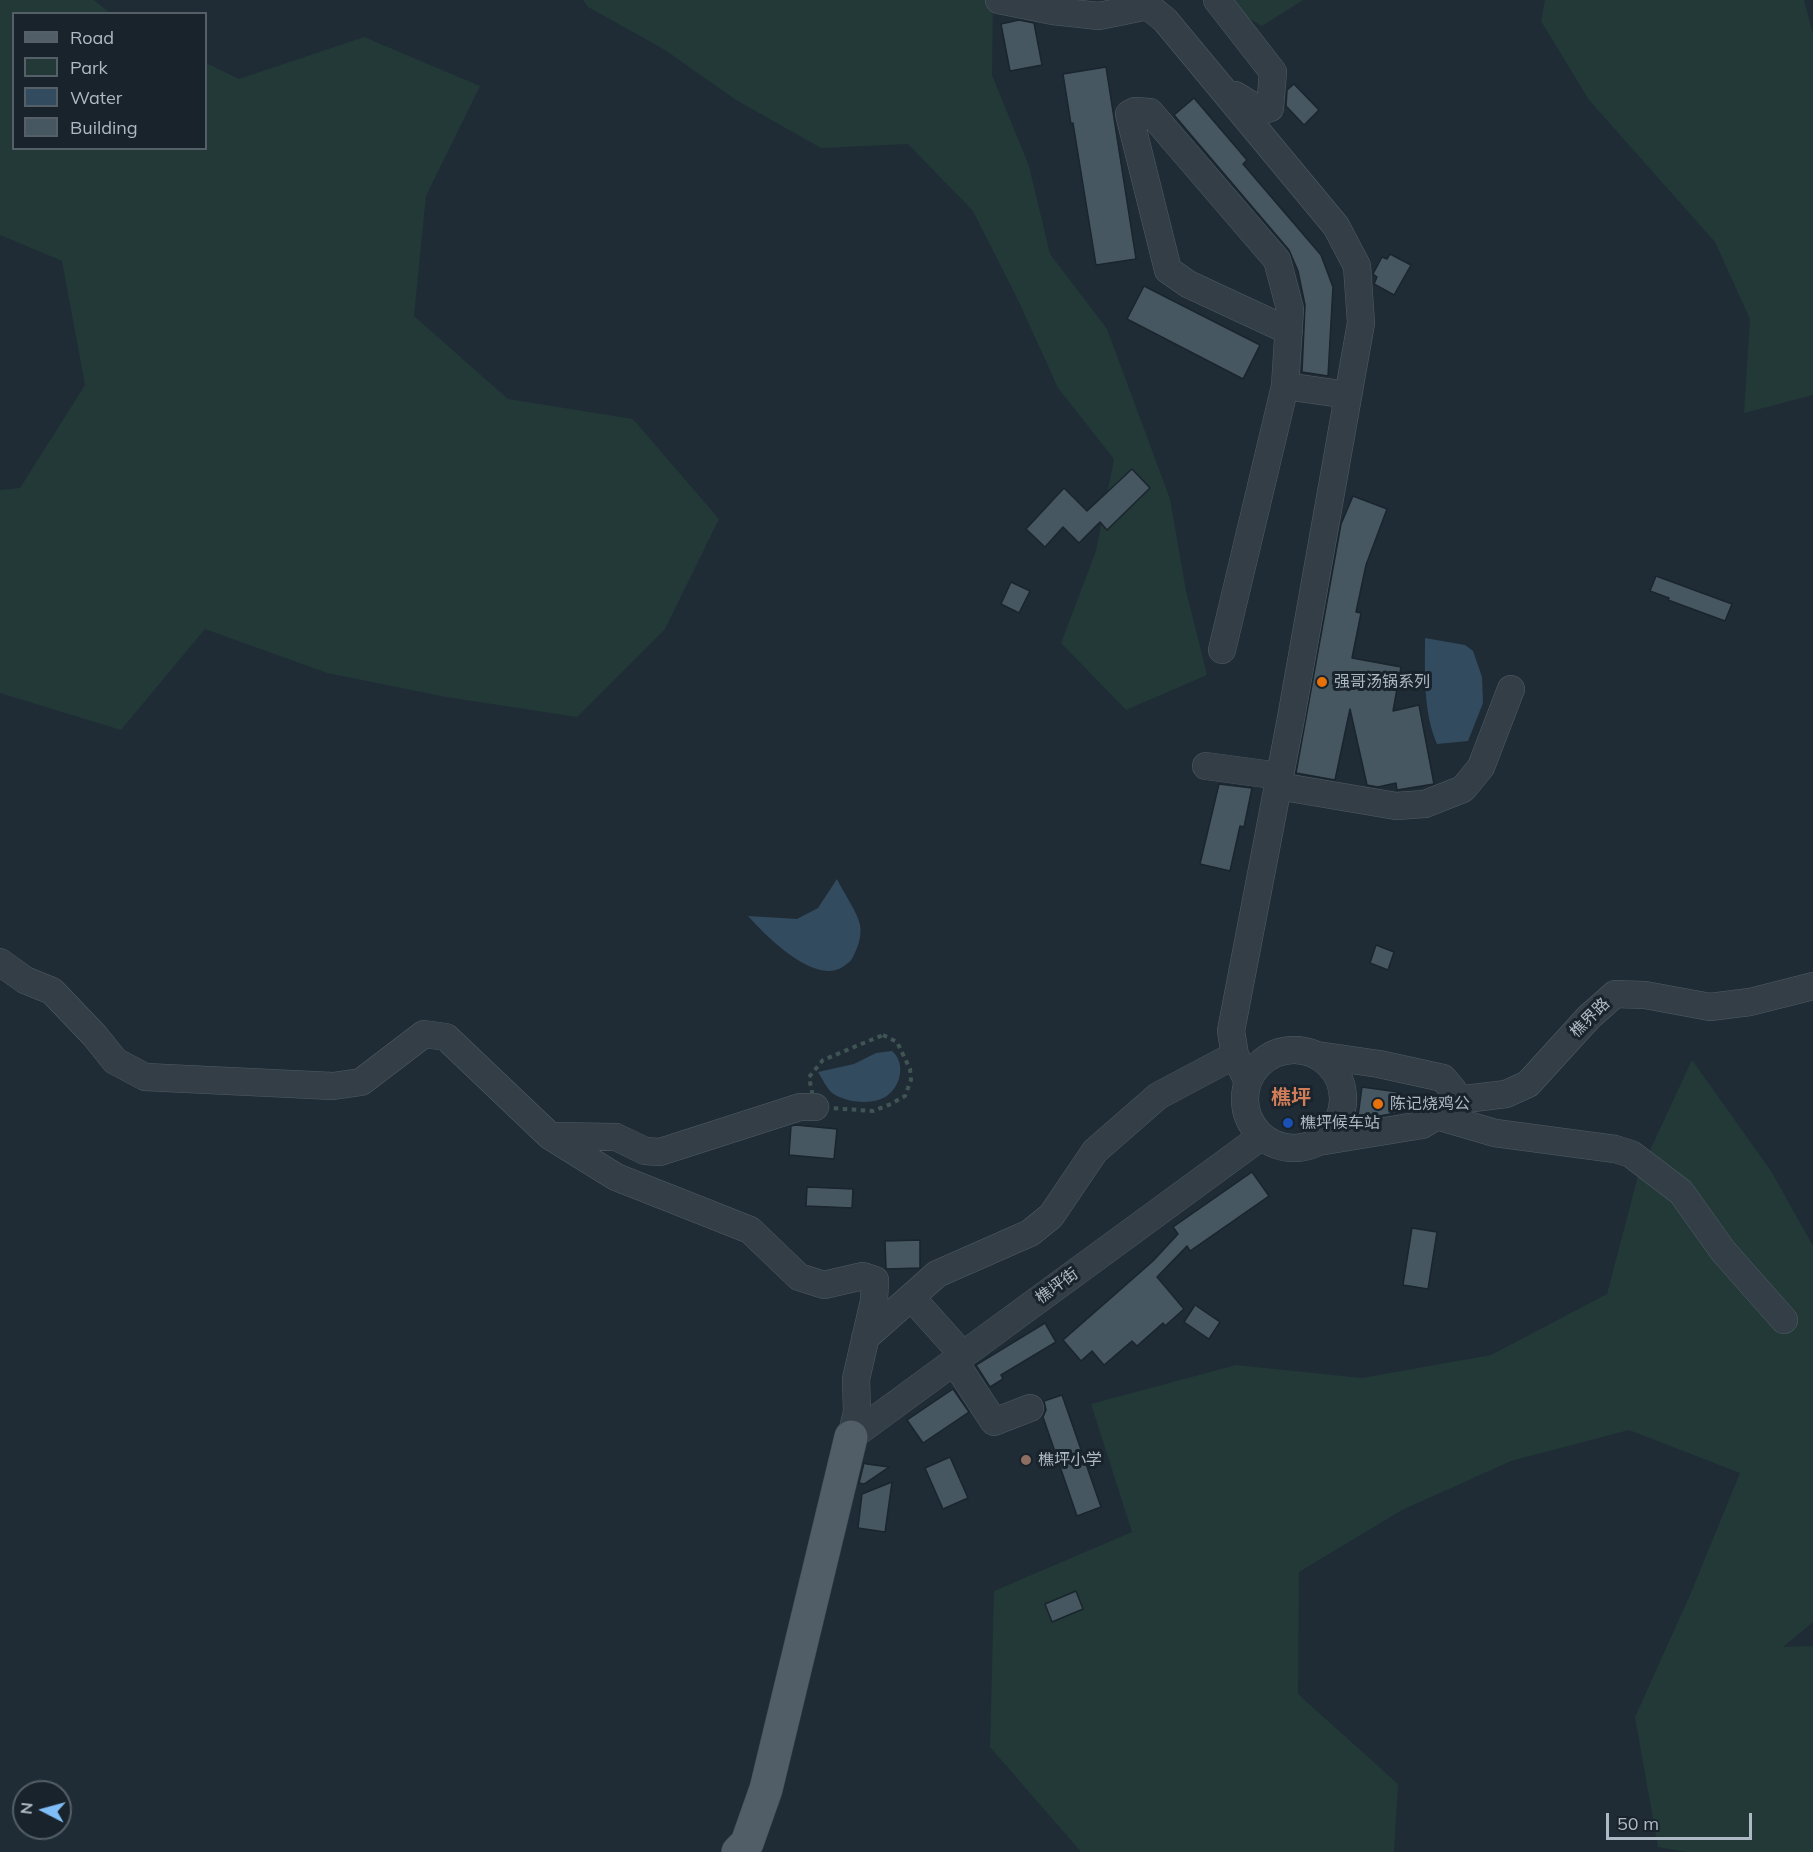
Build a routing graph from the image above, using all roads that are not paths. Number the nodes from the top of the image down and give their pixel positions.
1 (999, 0) edge
2 (1217, 0) edge
3 (1146, 3) edge
4 (1218, 84) junction
5 (1289, 331) junction
6 (1285, 386) junction
7 (1348, 395) junction
8 (1222, 650) dead end
9 (1511, 689) dead end
10 (1206, 766) dead end
11 (1279, 781) junction
12 (0, 962) edge
13 (1813, 986) edge
14 (1235, 1055) junction
15 (1317, 1055) junction
16 (1248, 1082) junction
17 (815, 1107) road end
18 (1447, 1108) junction
19 (550, 1136) junction
20 (1262, 1136) junction
21 (1318, 1142) junction
22 (911, 1297) junction
23 (1785, 1320) dead end
24 (865, 1338) junction
25 (959, 1358) junction
26 (1030, 1408) dead end
27 (851, 1437) junction
28 (741, 1851) edge

1 - 3 street
2 - 4 street
3 - 4 street
4 - 7 street
5 - 5 street
5 - 6 street
6 - 7 street
6 - 8 street
7 - 11 street
9 - 11 street
10 - 11 street
11 - 14 street
12 - 19 street
13 - 18 street, 樵界路
14 - 16 street
14 - 22 street
15 - 16 street
15 - 18 street
15 - 21 street
16 - 20 street
17 - 19 street
18 - 21 street
18 - 23 street
19 - 24 street
20 - 21 street
20 - 25 street, 樵坪街
22 - 24 street
22 - 25 street
24 - 27 street
25 - 26 street
25 - 27 street, 樵坪街
27 - 28 main road

